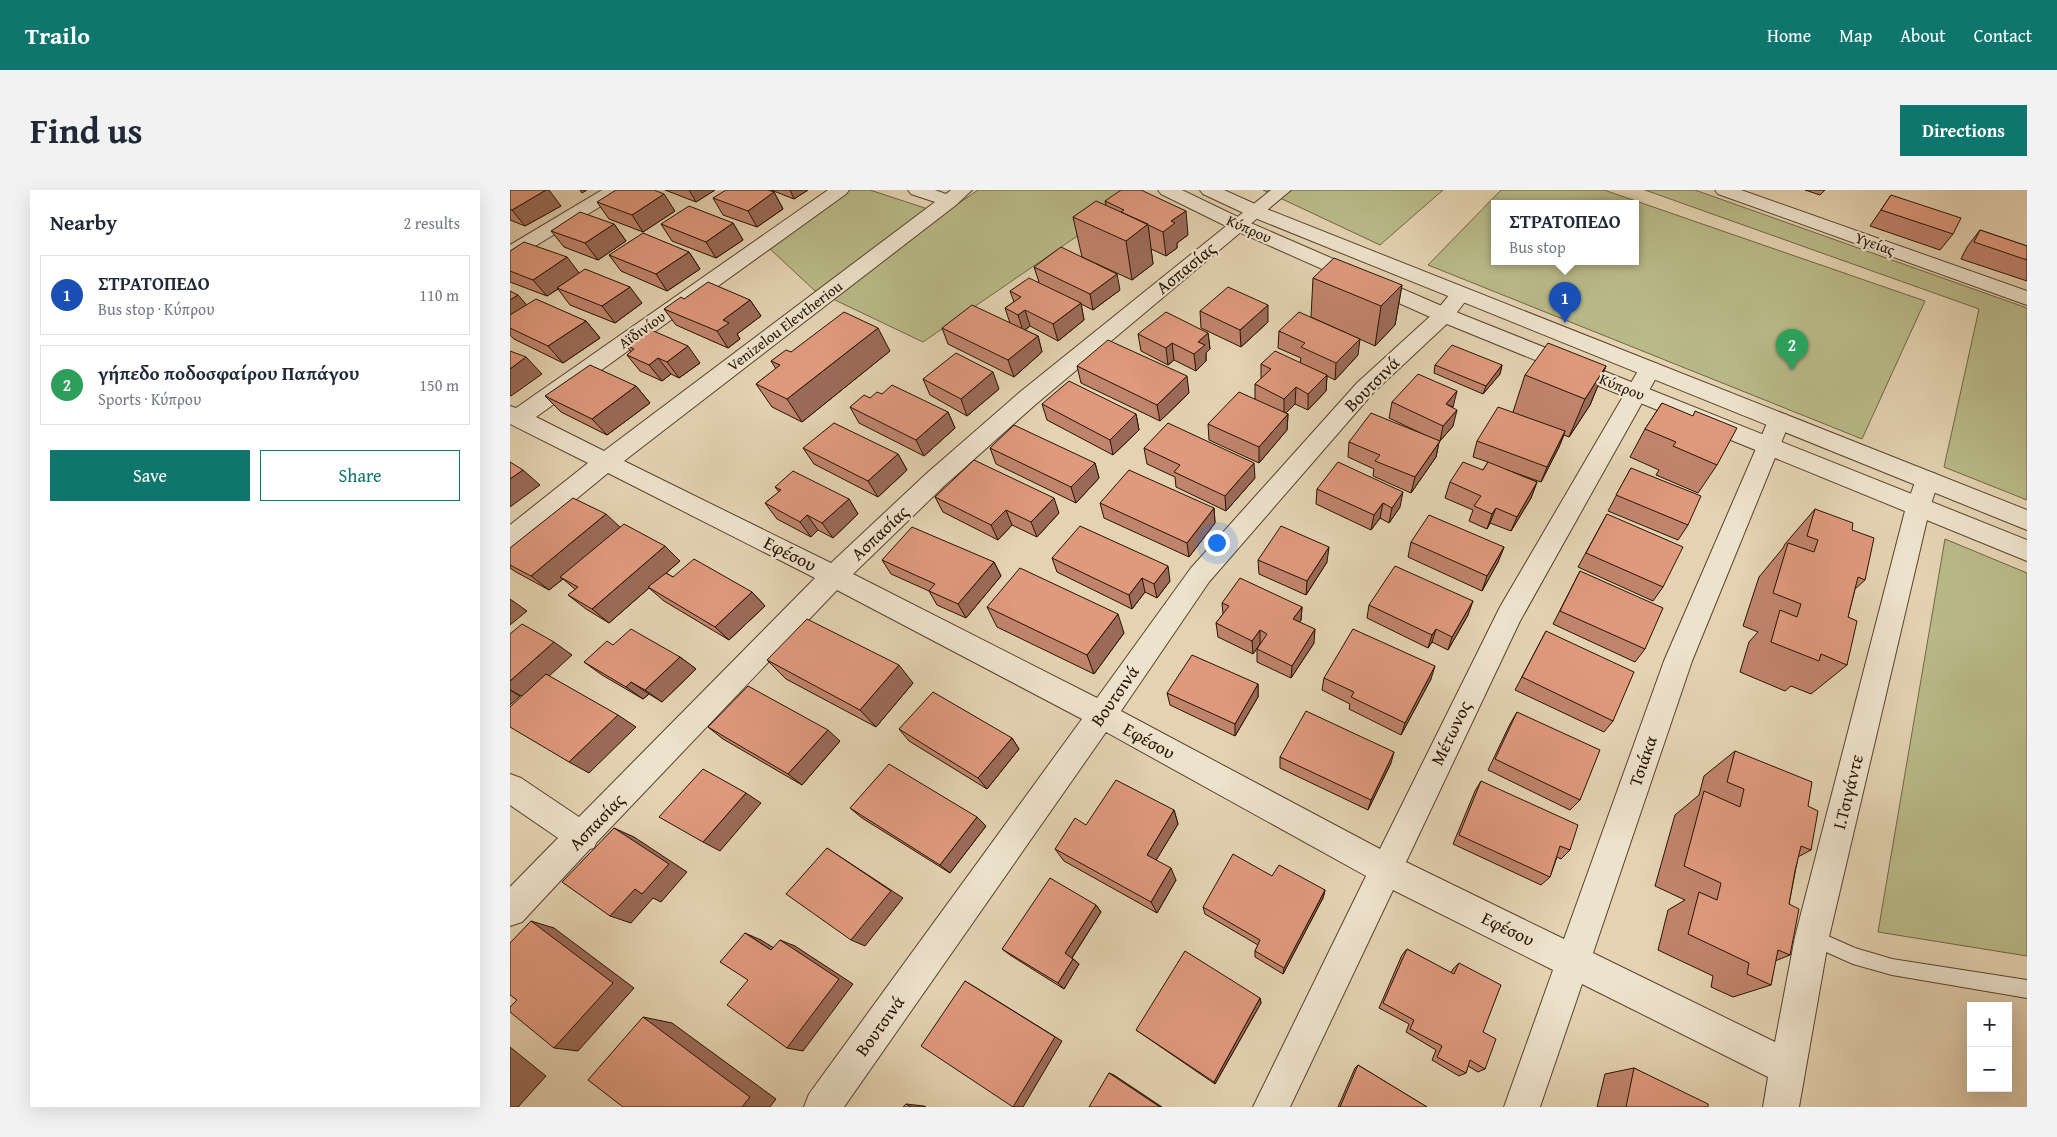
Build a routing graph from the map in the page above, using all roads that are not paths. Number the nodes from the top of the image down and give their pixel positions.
1 (615, 190) edge
2 (840, 190) edge
3 (917, 190) edge
4 (1167, 190) edge
5 (1209, 190) edge
6 (1282, 190) edge
7 (1724, 190) edge
8 (956, 196) edge
9 (1248, 218) junction
10 (510, 253) edge
11 (2027, 298) edge
12 (1452, 305) junction
13 (1643, 381) junction
14 (514, 416) edge
15 (1773, 433) junction
16 (607, 461) junction
17 (1922, 494) junction
18 (2027, 520) edge
19 (510, 539) edge
20 (2027, 551) edge
21 (834, 576) junction
22 (1102, 715) junction
23 (510, 788) edge
24 (583, 837) junction
25 (1385, 869) junction
26 (510, 910) edge
27 (1812, 937) junction
28 (1573, 960) junction
29 (2027, 989) edge
30 (1788, 1068) junction
31 (822, 1107) edge
32 (1271, 1107) edge
33 (1522, 1107) edge
34 (1782, 1107) edge

1 - 10 street
2 - 14 street, Αϊδινίου
3 - 8 street
4 - 9 street, Κύπρου
5 - 9 street, Κύπρου
6 - 9 street, Ασπασίας
7 - 11 street, Υγείας
8 - 16 street, Venizelou Elevtheriou
9 - 12 street, Κύπρου
9 - 21 street, Ασπασίας
12 - 13 street, Κύπρου
12 - 22 street, Βουτσινά
13 - 15 street, Κύπρου
13 - 25 street, Μέτωνος
14 - 16 street, Εφέσου
15 - 17 street, Κύπρου
15 - 28 street, Τσιάκα
16 - 19 street, Venizelou Elevtheriou
16 - 21 street, Εφέσου
17 - 18 street, Κύπρου
17 - 20 street, Κύπρου
17 - 27 street, Ι.Τσιγάντε
21 - 22 street, Εφέσου
21 - 24 street, Ασπασίας
22 - 25 street, Εφέσου
22 - 31 street, Βουτσινά
23 - 24 street
24 - 26 street, Ασπασίας
25 - 28 street, Εφέσου
25 - 32 street, Μέτωνος
27 - 29 lane
27 - 30 street, Ι.Τσιγάντε
28 - 30 street, Εφέσου
28 - 33 street, Τσιάκα
30 - 34 street, Ι.Τσιγάντε

